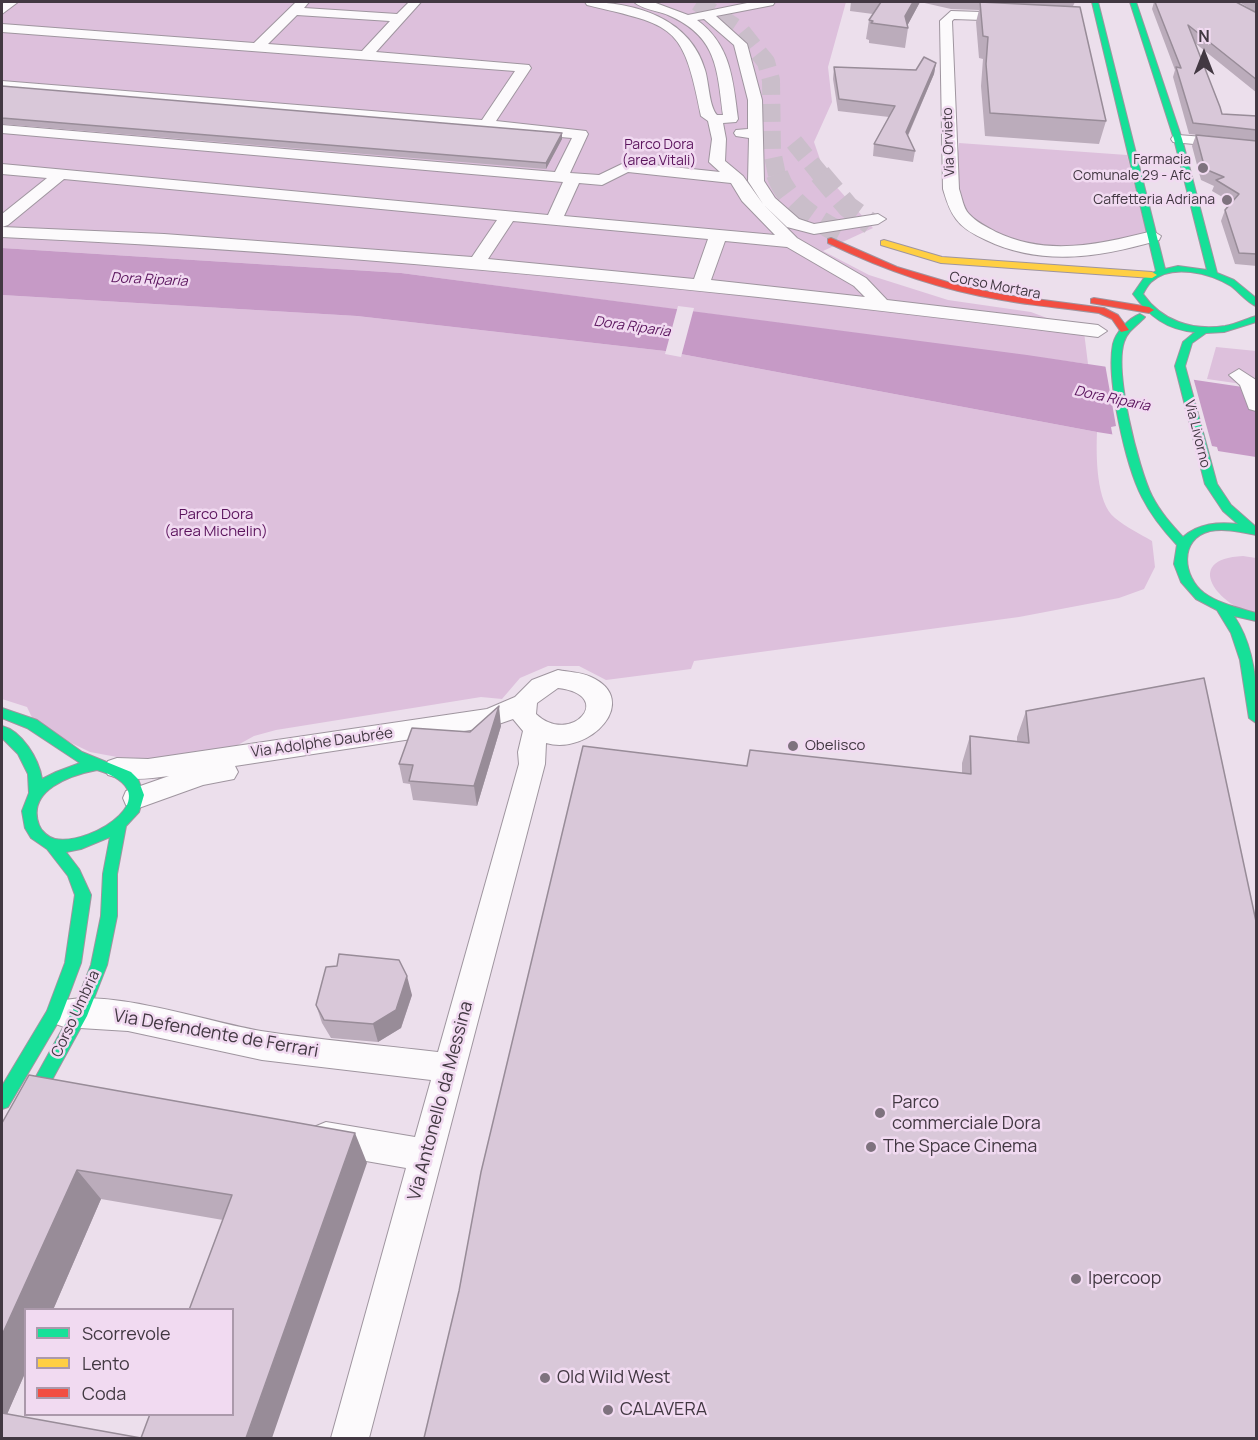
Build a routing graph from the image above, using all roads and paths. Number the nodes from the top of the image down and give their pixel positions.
1 (2, 2) edge
2 (12, 2) edge
3 (415, 2) edge
4 (591, 2) edge
5 (640, 2) edge
6 (675, 2) edge
7 (769, 2) edge
8 (1095, 2) edge
9 (1133, 2) edge
10 (299, 6) edge
11 (2, 10) edge
12 (705, 14) junction
13 (400, 18) junction
14 (686, 18) junction
15 (1022, 18) edge
16 (1085, 22) edge
17 (1101, 23) junction
18 (2, 28) edge
19 (257, 47) junction
20 (366, 55) junction
21 (2, 85) edge
22 (715, 119) junction
23 (486, 125) junction
24 (2, 129) edge
25 (1178, 139) junction
26 (1257, 146) edge
27 (2, 169) edge
28 (60, 175) junction
29 (566, 177) junction
30 (737, 179) junction
31 (508, 216) junction
32 (554, 220) junction
33 (2, 222) edge
34 (874, 222) joint
35 (2, 232) edge
36 (718, 236) junction
37 (1153, 236) junction
38 (831, 241) tunnel mouth
39 (792, 242) junction
40 (477, 262) junction
41 (994, 264) junction
42 (1156, 273) junction
43 (1213, 274) junction
44 (700, 285) junction
45 (1257, 303) edge
46 (881, 304) junction
47 (1149, 310) junction
48 (1257, 319) edge
49 (1234, 329) junction
50 (1124, 330) junction
51 (1098, 331) dead end
52 (1203, 331) junction
53 (1257, 333) edge
54 (1239, 375) dead end
55 (1257, 405) edge
56 (1254, 531) edge
57 (1182, 543) junction
58 (1222, 608) junction
59 (1257, 617) edge
60 (2, 713) edge
61 (529, 718) junction
62 (1257, 718) edge
63 (2, 731) edge
64 (571, 734) junction
65 (532, 764) junction
66 (107, 766) junction
67 (36, 794) junction
68 (136, 798) junction
69 (119, 827) junction
70 (52, 845) junction
71 (68, 1012) junction
72 (449, 1068) junction
73 (44, 1084) junction
74 (2, 1101) edge
75 (293, 1132) edge
76 (2, 1154) edge
77 (426, 1155) junction
78 (350, 1438) edge

1 - 2 street
2 - 11 street
3 - 13 street
4 - 22 street
5 - 14 street
6 - 12 street
7 - 12 street
8 - 17 main road
9 - 25 main road
10 - 13 street
10 - 19 street
12 - 14 street
12 - 34 street
13 - 20 street
14 - 22 street
15 - 37 street, Via Orvieto
16 - 17 street
17 - 37 main road
18 - 19 street
19 - 20 street
20 - 23 street
21 - 23 street
22 - 30 street
23 - 29 street
24 - 29 street
25 - 26 street
25 - 43 main road
27 - 28 street
28 - 31 street
28 - 33 street
29 - 30 street
29 - 32 street
30 - 39 street
31 - 32 street
31 - 40 street
32 - 36 street
34 - 41 main road, Corso Mortara
35 - 40 street
36 - 39 street
36 - 44 street
37 - 42 main road
38 - 50 main road
39 - 46 street
40 - 44 street
41 - 42 main road, Corso Mortara
41 - 47 main road, Corso Mortara
42 - 43 main road, Corso Mortara
42 - 47 main road
43 - 45 main road, Corso Mortara
44 - 46 street
46 - 51 street
47 - 50 main road
47 - 52 main road, Corso Mortara
48 - 49 main road
49 - 52 main road, Corso Mortara
49 - 53 main road
50 - 57 main road
52 - 56 main road, Via Livorno
54 - 55 street
56 - 57 main road
57 - 58 main road
58 - 59 main road
58 - 62 main road
60 - 66 main road
61 - 64 street
61 - 64 street, Via Adolphe Daubrée
61 - 65 street, Via Antonello da Messina
61 - 66 street, Via Adolphe Daubrée
61 - 68 street, Via Adolphe Daubrée
63 - 67 main road
64 - 65 street
65 - 72 street, Via Antonello da Messina
66 - 67 main road
66 - 68 main road
67 - 70 main road
68 - 69 main road
69 - 70 main road
69 - 71 main road, Corso Umbria
70 - 71 main road, Corso Umbria
71 - 72 street, Via Defendente de Ferrari
71 - 73 main road, Corso Umbria
71 - 73 main road, Corso Umbria
72 - 77 street, Via Antonello da Messina
73 - 74 main road, Corso Umbria
73 - 76 main road, Corso Umbria
75 - 77 street
77 - 78 street, Via Antonello da Messina

